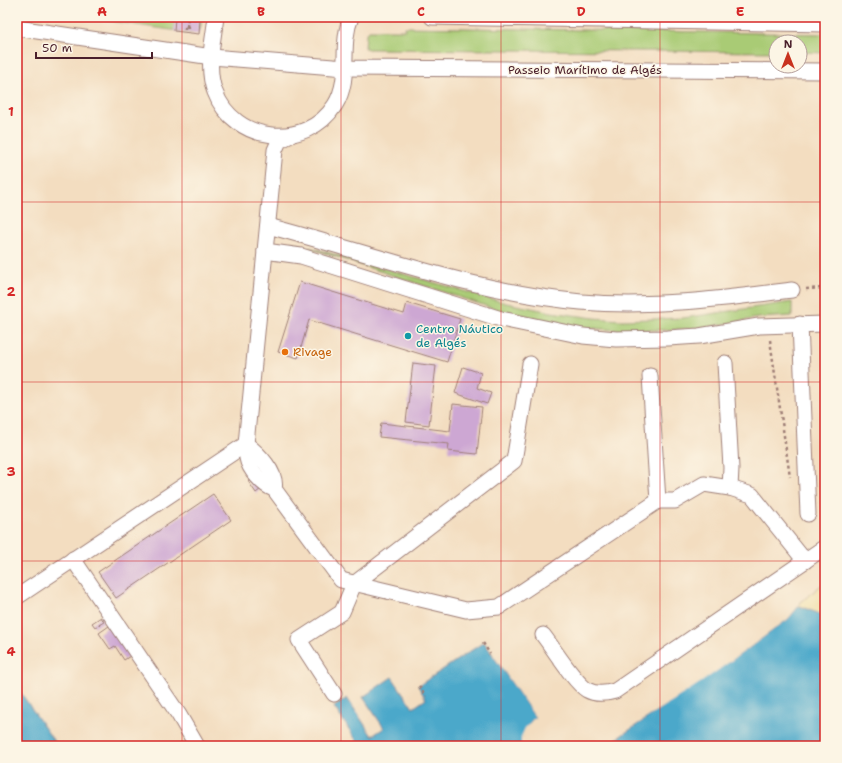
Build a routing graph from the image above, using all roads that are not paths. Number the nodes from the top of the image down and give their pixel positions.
1 (216, 17) edge
2 (351, 17) edge
3 (432, 17) edge
4 (825, 24) edge
5 (17, 28) edge
6 (212, 57) junction
7 (345, 68) junction
8 (825, 71) edge
9 (262, 134) junction
10 (291, 135) junction
11 (274, 154) junction
12 (268, 226) junction
13 (265, 251) junction
14 (792, 290) dead end
15 (800, 324) junction
16 (825, 324) edge
17 (725, 363) dead end
18 (530, 364) dead end
19 (650, 376) dead end
20 (246, 444) junction
21 (730, 488) junction
22 (658, 501) junction
23 (808, 514) dead end
24 (825, 547) edge
25 (73, 559) junction
26 (805, 561) junction
27 (354, 584) junction
28 (17, 597) edge
29 (543, 636) dead end
30 (334, 694) dead end
31 (197, 746) edge

1 - 6 street
2 - 7 street
3 - 4 street
5 - 6 street, Passeio Marítimo de Algés
6 - 7 street, Passeio Marítimo de Algés
6 - 9 street
7 - 8 street, Passeio Marítimo de Algés
7 - 10 street
9 - 10 street
9 - 11 street
10 - 11 street
11 - 12 street
12 - 13 street
12 - 14 street
13 - 15 street
13 - 20 street
15 - 16 street
15 - 23 street
17 - 21 street
18 - 27 street
19 - 22 street
20 - 25 street
20 - 27 street
21 - 22 street
21 - 26 street
22 - 27 street
24 - 26 street
25 - 28 street
25 - 31 street
26 - 29 street
27 - 30 street

